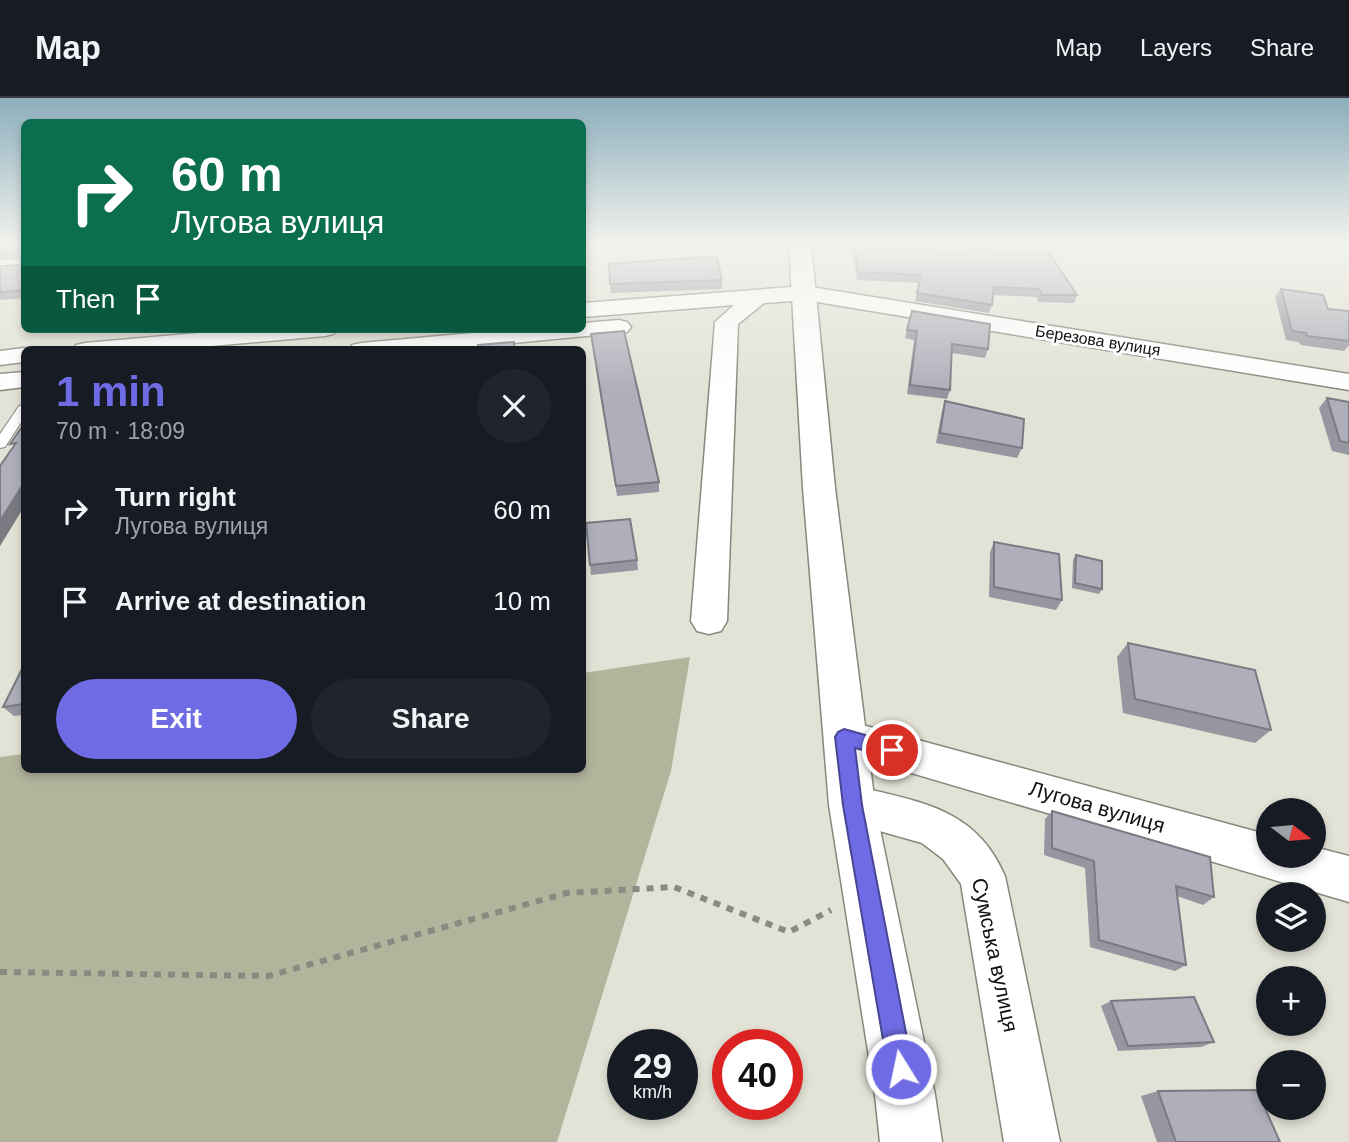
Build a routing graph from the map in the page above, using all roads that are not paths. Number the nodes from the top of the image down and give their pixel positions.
1 (805, 293) junction
2 (756, 298) junction
3 (586, 310) edge
4 (727, 322) junction
5 (586, 332) edge
6 (279, 333) edge
7 (573, 333) edge
8 (131, 346) edge
9 (458, 346) edge
10 (21, 355) edge
11 (0, 358) edge
12 (21, 380) edge
13 (0, 382) edge
14 (1349, 382) edge
15 (21, 413) edge
16 (0, 444) edge
17 (709, 621) dead end
18 (844, 737) junction
19 (852, 805) junction
20 (1349, 879) edge
21 (911, 1142) edge
22 (1032, 1142) edge

1 - 2 street, Березова вулиця
1 - 14 street, Березова вулиця
1 - 18 street
2 - 3 street, Березова вулиця
2 - 4 street
4 - 5 street
4 - 17 street
6 - 8 street
7 - 9 street
10 - 11 street
12 - 13 street
15 - 16 lane
18 - 19 street
18 - 20 street, Лугова вулиця
19 - 21 street
19 - 22 street, Сумська вулиця

